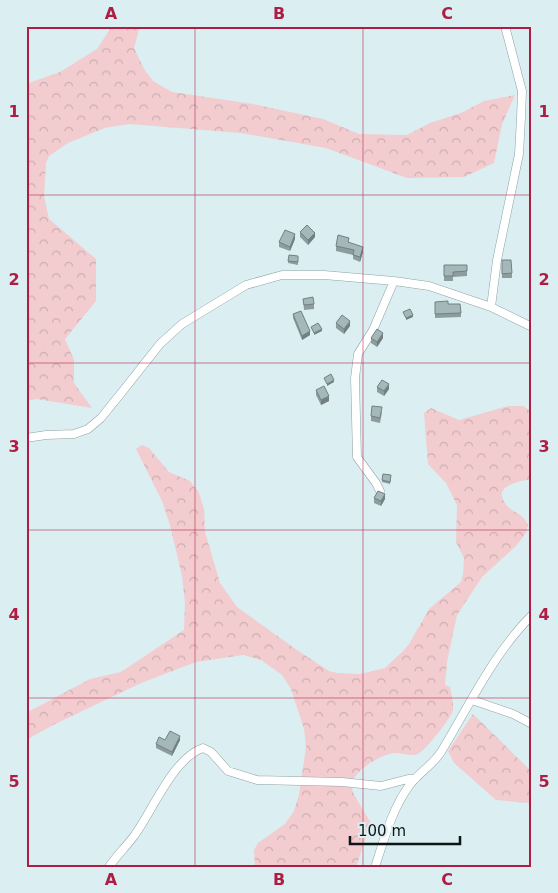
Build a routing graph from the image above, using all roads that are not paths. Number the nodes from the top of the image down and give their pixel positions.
1 (505, 26) edge
2 (394, 281) junction
3 (490, 307) junction
4 (532, 327) edge
5 (26, 438) edge
6 (380, 491) edge
7 (532, 615) edge
8 (472, 700) junction
9 (532, 724) edge
10 (415, 779) junction
11 (109, 867) edge
12 (375, 867) edge

1 - 3 street
2 - 3 street
2 - 5 street
2 - 6 street
3 - 4 street
7 - 8 street
8 - 9 street
8 - 10 street
10 - 11 street
10 - 12 street

